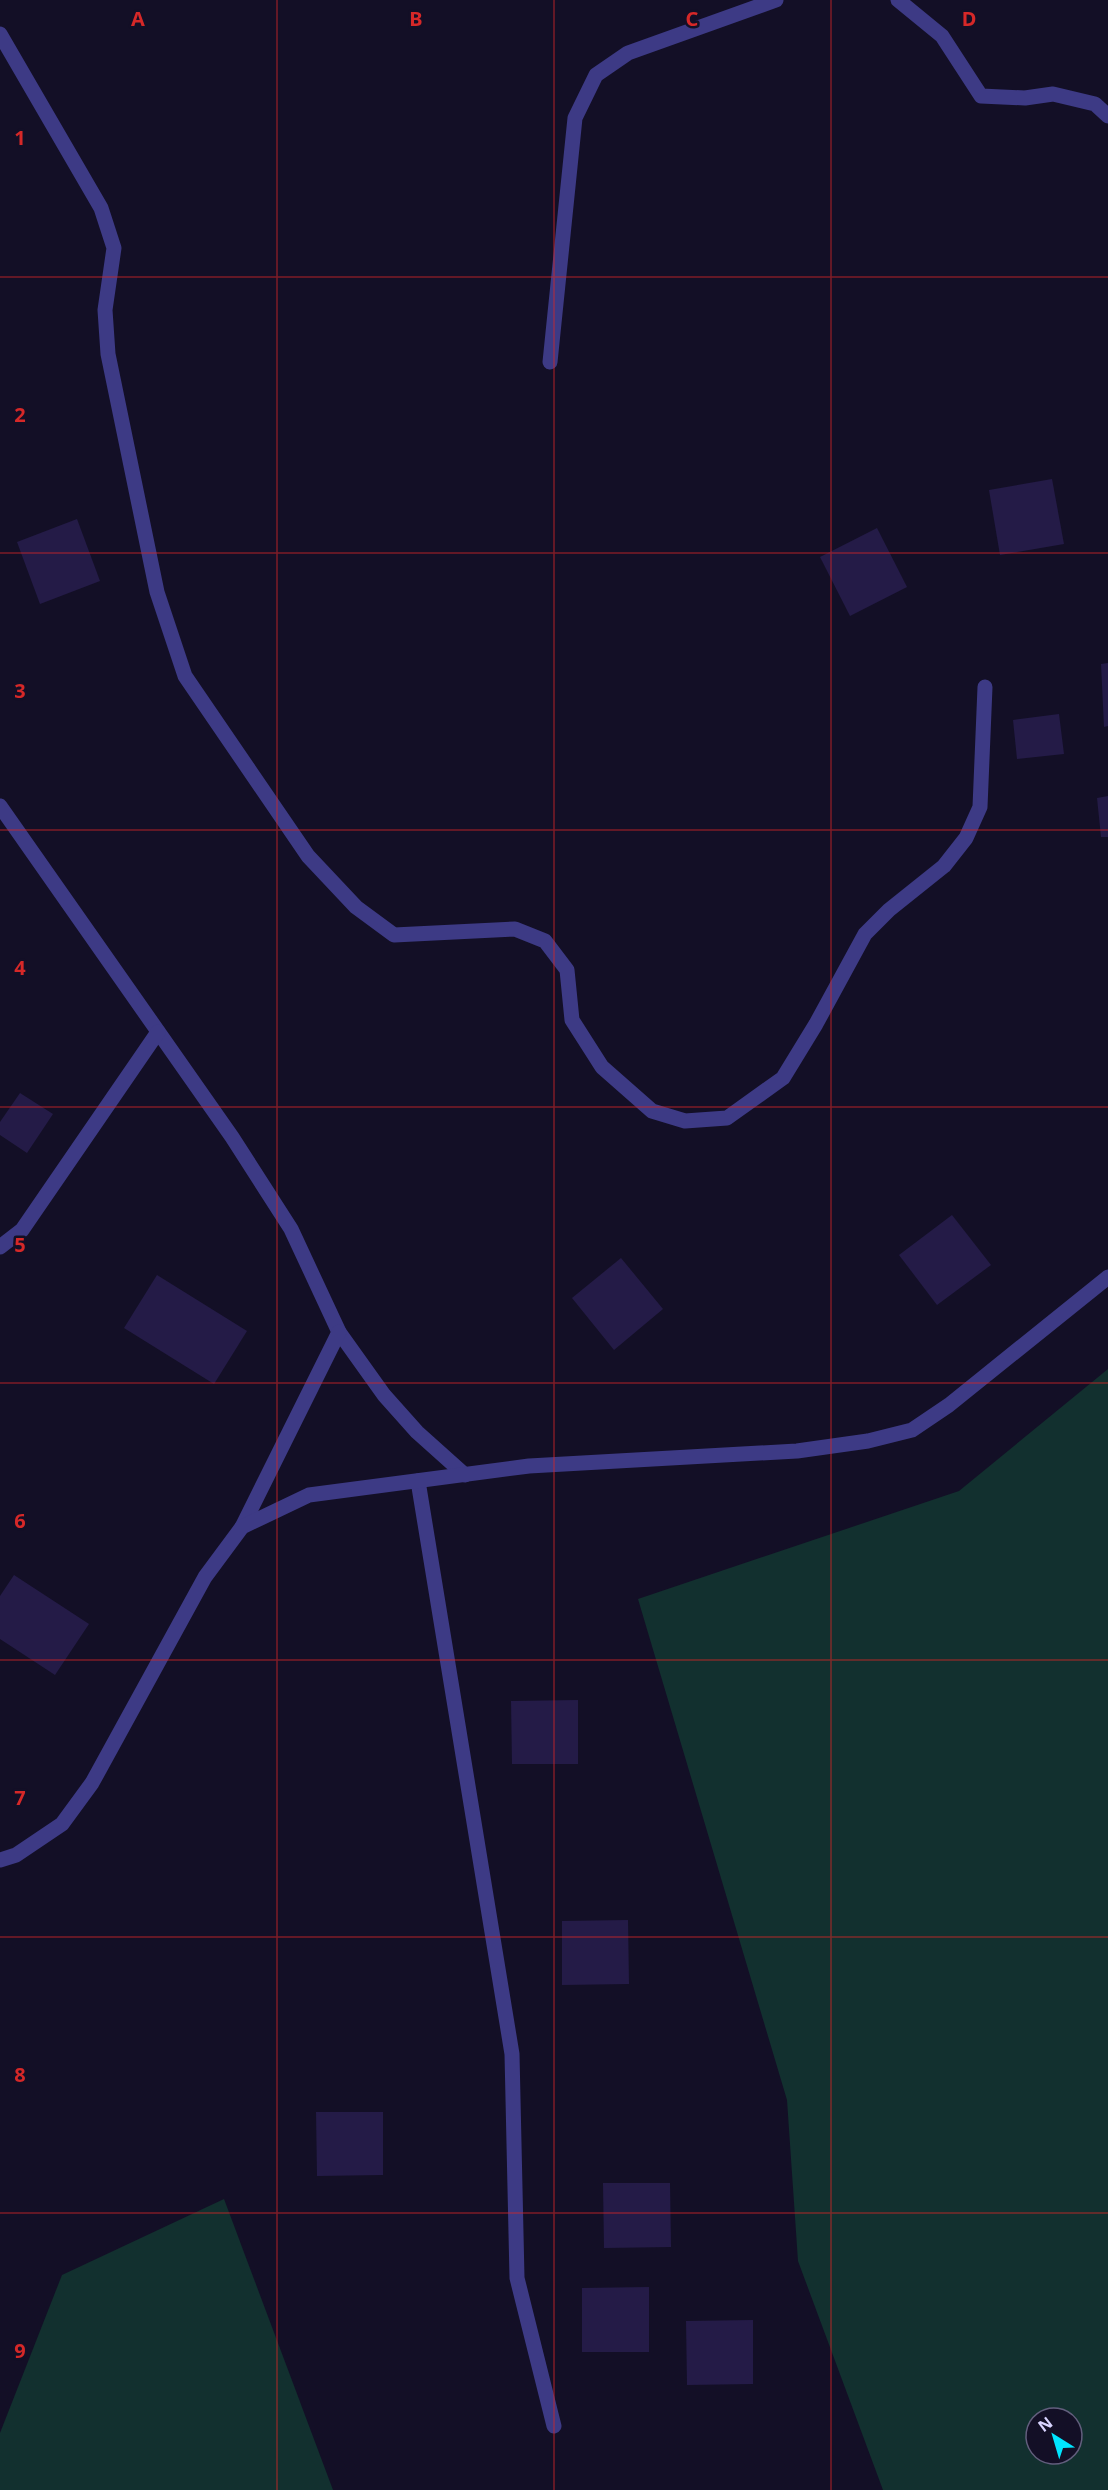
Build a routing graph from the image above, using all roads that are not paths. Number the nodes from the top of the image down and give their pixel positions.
1 (776, 0) edge
2 (898, 0) edge
3 (0, 34) edge
4 (1108, 116) edge
5 (550, 362) dead end
6 (986, 687) dead end
7 (0, 806) edge
8 (159, 1032) junction
9 (0, 1246) edge
10 (1108, 1277) edge
11 (339, 1332) junction
12 (465, 1475) junction
13 (418, 1481) junction
14 (242, 1527) junction
15 (0, 1860) edge
16 (554, 2426) dead end

1 - 5 street
2 - 4 street
3 - 6 street
7 - 8 street
8 - 9 street
8 - 11 street
10 - 12 street
11 - 12 street
11 - 14 street
12 - 13 street
13 - 14 street
13 - 16 street
14 - 15 street

